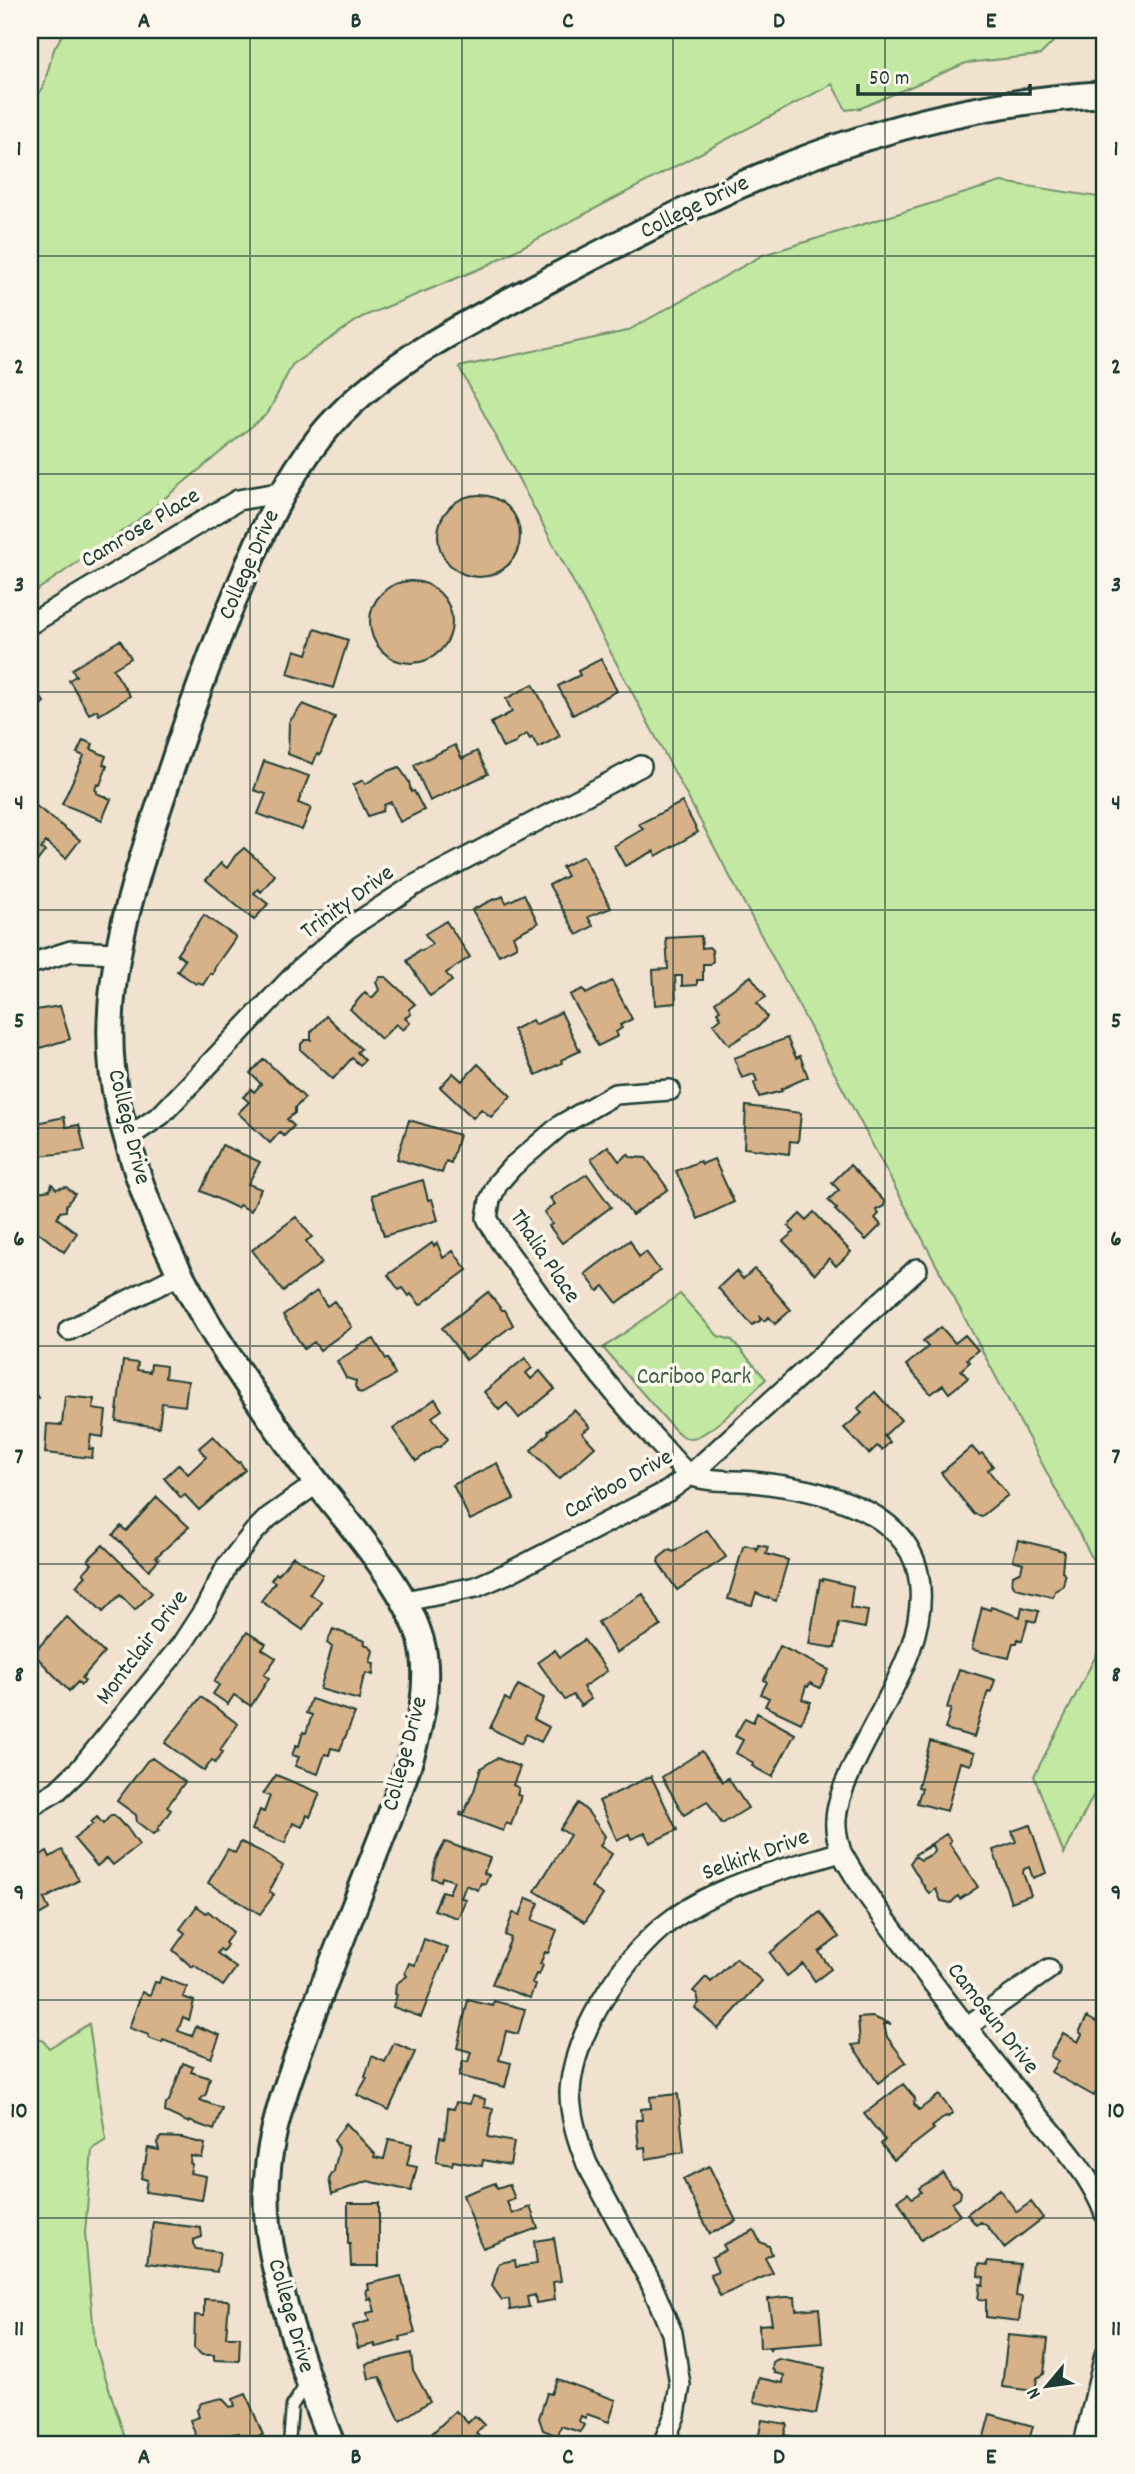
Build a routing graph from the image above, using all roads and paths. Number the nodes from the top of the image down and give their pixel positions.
1 (1105, 94) edge
2 (284, 492) junction
3 (30, 624) edge
4 (641, 766) dead end
5 (117, 953) junction
6 (30, 964) edge
7 (670, 1090) dead end
8 (127, 1138) junction
9 (917, 1269) dead end
10 (179, 1275) junction
11 (69, 1329) dead end
12 (690, 1475) junction
13 (317, 1483) junction
14 (405, 1601) junction
15 (30, 1807) edge
16 (841, 1852) junction
17 (1049, 1969) dead end
18 (966, 2027) junction
19 (1105, 2214) edge
20 (1105, 2355) edge
21 (308, 2381) junction
22 (289, 2444) edge
23 (332, 2444) edge
24 (663, 2444) edge
25 (1084, 2444) edge

1 - 2 street, College Drive
2 - 3 street, Camrose Place
2 - 5 street, College Drive
4 - 8 street, Trinity Drive
5 - 6 street
5 - 8 street, College Drive
7 - 12 street, Thalia Place
8 - 10 street, College Drive
9 - 12 street, Cariboo Drive
10 - 11 street
10 - 13 street, College Drive
12 - 14 street, Cariboo Drive
12 - 16 street, Selkirk Drive
13 - 14 street, College Drive
13 - 15 street, Montclair Drive
14 - 21 street, College Drive
16 - 18 street, Camosun Drive
16 - 24 street, Selkirk Drive
17 - 18 street
18 - 19 street, Camosun Drive
20 - 25 street
21 - 22 lane
21 - 23 street, College Drive

